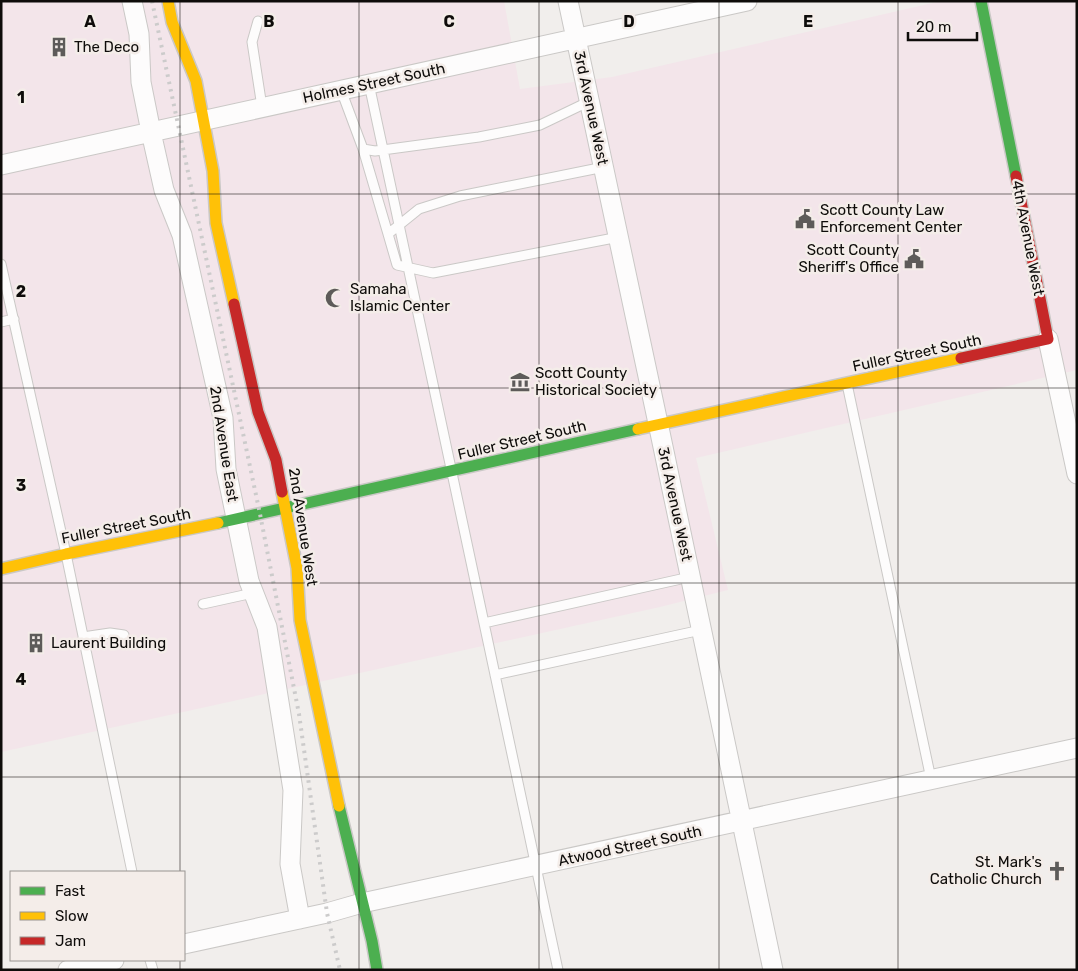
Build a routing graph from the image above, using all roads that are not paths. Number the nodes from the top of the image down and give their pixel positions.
1 (132, 1) edge
2 (168, 1) edge
3 (568, 1) edge
4 (747, 1) edge
5 (981, 1) edge
6 (258, 21) dead end
7 (576, 38) junction
8 (369, 84) junction
9 (341, 90) junction
10 (590, 101) junction
11 (262, 107) junction
12 (203, 120) junction
13 (151, 132) junction
14 (363, 149) junction
15 (383, 150) junction
16 (1, 166) edge
17 (604, 167) junction
18 (399, 225) junction
19 (388, 234) junction
20 (619, 238) junction
21 (1, 264) edge
22 (408, 268) junction
23 (14, 319) junction
24 (1, 322) edge
25 (1048, 339) junction
26 (847, 383) junction
27 (658, 423) junction
28 (452, 471) junction
29 (1077, 474) edge
30 (286, 508) junction
31 (237, 518) junction
32 (66, 554) junction
33 (1, 569) edge
34 (690, 577) junction
35 (254, 592) junction
36 (203, 604) dead end
37 (484, 623) junction
38 (701, 630) junction
39 (124, 635) dead end
40 (84, 637) junction
41 (495, 675) junction
42 (1077, 748) edge
43 (931, 779) junction
44 (742, 821) junction
45 (536, 866) junction
46 (132, 871) edge
47 (362, 903) junction
48 (300, 919) junction
49 (185, 944) edge
50 (109, 964) edge
51 (68, 970) edge
52 (378, 970) edge
53 (558, 970) edge
54 (772, 970) edge

1 - 13 street, 2nd Avenue East
2 - 12 street
3 - 7 street, 3rd Avenue West
4 - 7 street, Holmes Street South
5 - 25 street, 4th Avenue West
6 - 11 lane
7 - 8 street, Holmes Street South
7 - 10 street, 3rd Avenue West
8 - 9 street, Holmes Street South
8 - 15 lane
9 - 11 street, Holmes Street South
9 - 14 lane
10 - 15 lane
10 - 17 street, 3rd Avenue West
11 - 12 street, Holmes Street South
12 - 13 street, Holmes Street South
12 - 30 street, 2nd Avenue West
13 - 16 street, Holmes Street South
13 - 31 street, 2nd Avenue East
14 - 15 lane
14 - 19 lane
15 - 18 lane
17 - 18 lane
17 - 20 street, 3rd Avenue West
18 - 19 lane
18 - 22 lane
19 - 22 lane
20 - 22 lane
20 - 27 street, 3rd Avenue West
21 - 23 lane
22 - 28 lane
23 - 24 lane
23 - 32 lane
25 - 26 street, Fuller Street South
25 - 29 street, 4th Avenue West
26 - 27 street, Fuller Street South
26 - 43 lane
27 - 28 street, Fuller Street South
27 - 34 street, 3rd Avenue West
28 - 30 street, Fuller Street South
28 - 37 lane
30 - 31 street, Fuller Street South
30 - 47 street, 2nd Avenue West
31 - 32 street, Fuller Street South
31 - 35 street, 2nd Avenue East
32 - 33 street, Fuller Street South
32 - 40 lane
34 - 37 lane
34 - 38 street, 3rd Avenue West
35 - 36 lane
35 - 48 street, 2nd Avenue East
37 - 41 lane
38 - 41 lane
38 - 44 street, 3rd Avenue West
39 - 40 lane
40 - 46 lane
41 - 45 lane
42 - 43 street, Atwood Street South
43 - 44 street, Atwood Street South
44 - 45 street, Atwood Street South
44 - 54 street, 3rd Avenue West
45 - 47 street, Atwood Street South
45 - 53 lane
47 - 48 street, Atwood Street South
47 - 52 street, 2nd Avenue West
48 - 49 street, Atwood Street South
50 - 51 street

